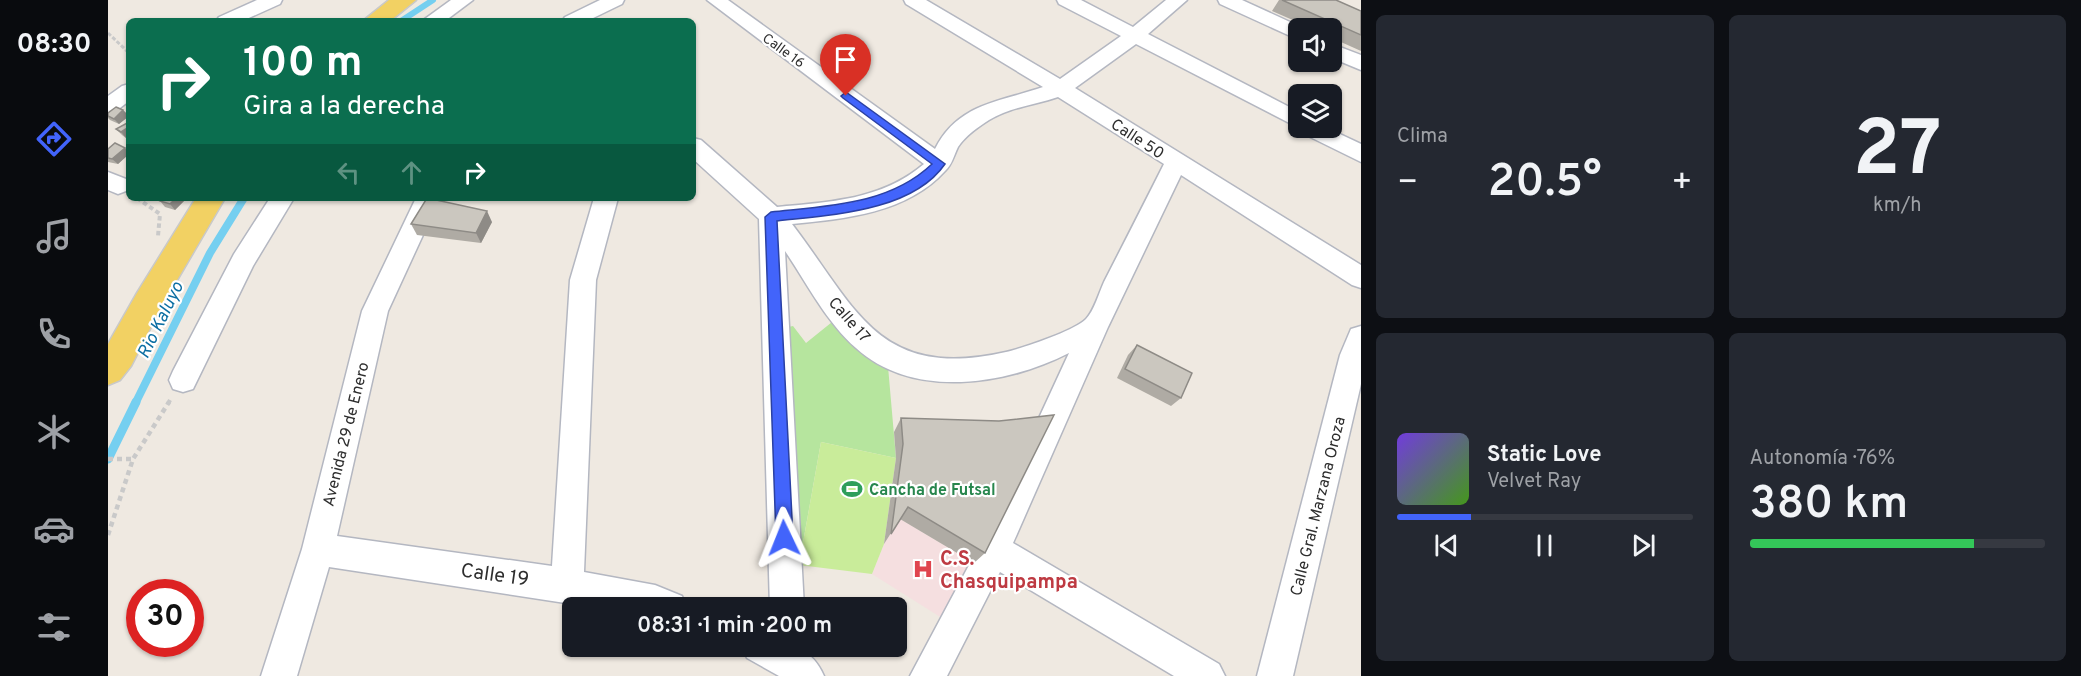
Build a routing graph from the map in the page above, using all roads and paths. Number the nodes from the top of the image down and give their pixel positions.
1 (273, 0) edge
2 (404, 0) edge
3 (464, 0) edge
4 (615, 0) edge
5 (716, 0) edge
6 (913, 0) edge
7 (1065, 0) edge
8 (1178, 0) edge
9 (1227, 0) edge
10 (233, 18) edge
11 (379, 18) edge
12 (437, 18) edge
13 (578, 18) edge
14 (1288, 29) edge
15 (108, 33) edge
16 (1133, 34) junction
17 (126, 50) edge
18 (1342, 54) edge
19 (1361, 63) edge
20 (1060, 88) junction
21 (126, 94) edge
22 (108, 106) edge
23 (1288, 116) edge
24 (1330, 138) edge
25 (696, 149) edge
26 (1361, 154) edge
27 (1176, 162) junction
28 (939, 164) junction
29 (209, 201) edge
30 (280, 201) edge
31 (427, 201) edge
32 (605, 201) edge
33 (771, 217) junction
34 (1361, 278) edge
35 (1095, 327) junction
36 (1361, 337) edge
37 (108, 370) edge
38 (183, 381) joint
39 (108, 459) edge
40 (133, 459) junction
41 (108, 535) edge
42 (318, 549) junction
43 (994, 550) junction
44 (567, 585) junction
45 (629, 597) edge
46 (788, 597) edge
47 (279, 676) edge
48 (928, 676) edge
49 (1207, 676) edge
50 (1275, 676) edge

1 - 10 street
2 - 11 main road
3 - 12 street
4 - 13 street
5 - 28 street, Calle 16
6 - 20 street, Calle 50
7 - 16 street
8 - 16 street
9 - 14 street
15 - 17 path
16 - 20 street
16 - 23 street
18 - 19 street
20 - 27 street, Calle 50
20 - 28 street
21 - 22 street
24 - 26 street
25 - 33 street, Calle 17
27 - 34 street, Calle 50
27 - 35 street
28 - 33 street
29 - 37 main road
30 - 38 street
31 - 42 street, Avenida 29 de Enero
32 - 44 street
33 - 35 street, Calle 17
33 - 46 street
35 - 43 street
36 - 50 street, Calle Gral. Marzana Oroza
38 - 40 path
39 - 40 path
40 - 41 path
42 - 44 street, Calle 19
42 - 47 street, Avenida 29 de Enero
43 - 48 street
43 - 49 street
44 - 45 street, Calle 19

